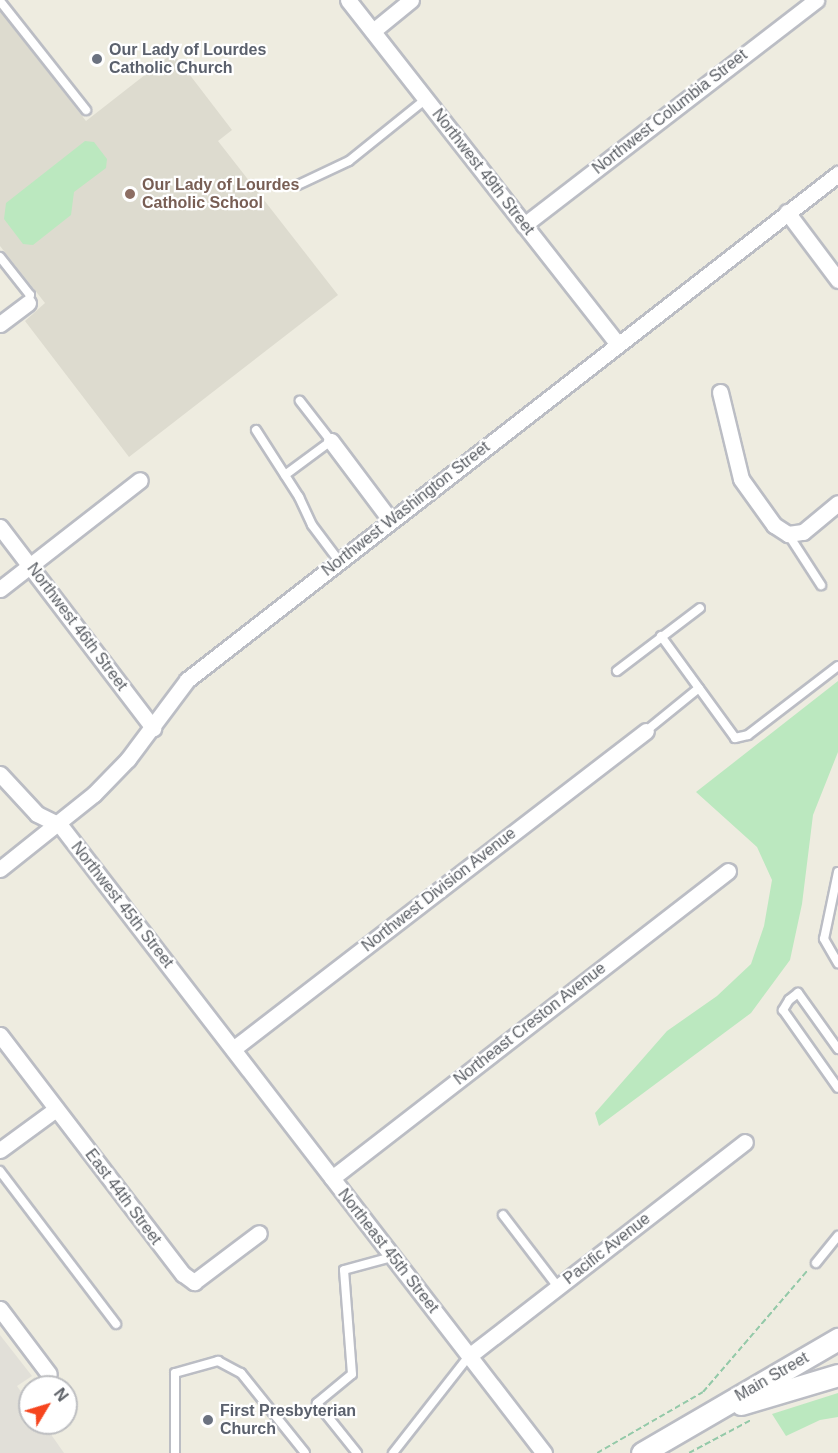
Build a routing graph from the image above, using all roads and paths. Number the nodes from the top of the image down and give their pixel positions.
1 (348, 0) edge
2 (411, 0) edge
3 (816, 0) edge
4 (0, 1) edge
5 (373, 31) junction
6 (426, 99) junction
7 (86, 110) dead end
8 (838, 174) edge
9 (298, 185) dead end
10 (787, 212) junction
11 (525, 225) junction
12 (0, 257) edge
13 (838, 280) edge
14 (28, 303) joint
15 (0, 324) edge
16 (617, 344) junction
17 (720, 393) dead end
18 (300, 401) dead end
19 (256, 430) dead end
20 (331, 441) junction
21 (285, 475) junction
22 (140, 480) dead end
23 (838, 503) edge
24 (391, 521) junction
25 (0, 527) edge
26 (788, 534) junction
27 (339, 561) junction
28 (30, 566) junction
29 (820, 585) dead end
30 (0, 590) edge
31 (700, 608) dead end
32 (661, 636) junction
33 (838, 666) edge
34 (617, 671) dead end
35 (699, 688) junction
36 (153, 728) junction
37 (645, 731) joint
38 (0, 774) edge
39 (60, 825) junction
40 (0, 869) edge
41 (728, 871) dead end
42 (838, 872) edge
43 (838, 963) edge
44 (0, 1035) edge
45 (233, 1049) junction
46 (838, 1049) edge
47 (838, 1088) edge
48 (56, 1109) junction
49 (745, 1142) dead end
50 (0, 1150) edge
51 (0, 1171) edge
52 (332, 1178) junction
53 (503, 1215) dead end
54 (259, 1233) dead end
55 (838, 1236) edge
56 (392, 1257) junction
57 (816, 1263) joint
58 (558, 1287) junction
59 (0, 1309) edge
60 (116, 1324) dead end
61 (838, 1339) edge
62 (469, 1356) junction
63 (49, 1374) dead end
64 (838, 1375) edge
65 (706, 1415) junction
66 (756, 1418) dead end
67 (175, 1453) edge
68 (305, 1453) edge
69 (357, 1453) edge
70 (393, 1453) edge
71 (544, 1453) edge
72 (597, 1453) edge
73 (642, 1453) edge
74 (689, 1453) edge

1 - 5 street, Northwest 49th Street
2 - 5 street
3 - 11 street, Northwest Columbia Street
4 - 7 lane
5 - 6 street, Northwest 49th Street
6 - 9 lane
6 - 11 street, Northwest 49th Street
8 - 10 street, Northwest Washington Street
10 - 13 street
10 - 16 street, Northwest Washington Street
11 - 16 street, Northwest 49th Street
12 - 14 lane
14 - 15 street
16 - 24 street, Northwest Washington Street
17 - 26 street
18 - 20 lane
19 - 21 lane
20 - 21 lane
20 - 24 street
21 - 27 lane
22 - 28 street
23 - 26 street
24 - 27 street, Northwest Washington Street
25 - 28 street, Northwest 46th Street
26 - 29 lane
27 - 36 street, Northwest Washington Street
28 - 30 street
28 - 36 street, Northwest 46th Street
31 - 32 lane
32 - 34 lane
32 - 35 lane
33 - 35 lane
35 - 37 lane
36 - 39 street, Northwest Washington Street
37 - 45 street, Northwest Division Avenue
38 - 39 street, Northwest 45th Street
39 - 40 street, Northwest Washington Street
39 - 45 street, Northwest 45th Street
41 - 52 street, Northeast Creston Avenue
42 - 43 lane
44 - 48 street, East 44th Street
45 - 52 street, Northeast 45th Street
46 - 47 lane
48 - 50 street
48 - 54 street, East 44th Street
49 - 58 street, Pacific Avenue
51 - 60 lane
52 - 56 street, Northeast 45th Street
53 - 58 lane
55 - 57 lane
56 - 62 street, Northeast 45th Street
56 - 69 lane
57 - 72 path
58 - 62 street, Pacific Avenue
59 - 63 street
61 - 65 main road, Main Street
62 - 70 lane
62 - 71 street, Northeast 45th Street
64 - 65 main road, Main Street
65 - 73 main road, Main Street
66 - 74 path
67 - 68 lane

